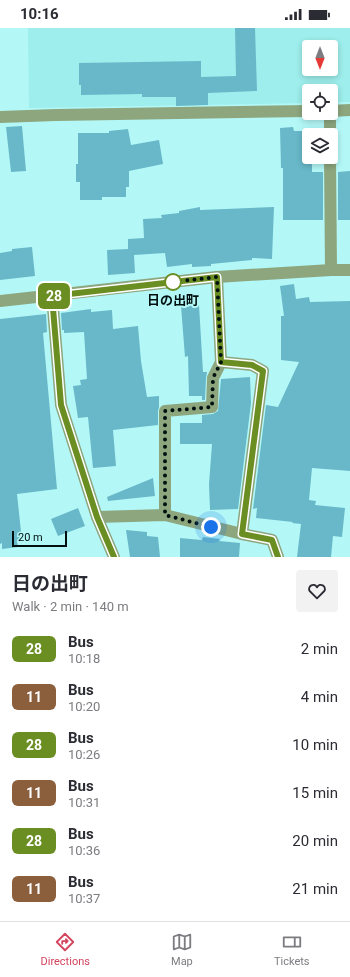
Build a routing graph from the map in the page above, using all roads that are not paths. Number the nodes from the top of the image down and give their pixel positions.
1 (350, 110) edge
2 (302, 111) edge
3 (338, 111) edge
4 (0, 118) edge
5 (330, 164) edge
6 (330, 270) junction
7 (350, 270) edge
8 (217, 277) junction
9 (52, 296) junction
10 (0, 301) edge
11 (221, 362) junction
12 (165, 515) junction
13 (97, 517) junction
14 (242, 534) junction
15 (114, 557) edge
16 (278, 557) edge

1 - 3 street
2 - 4 street
5 - 6 street
6 - 7 street
6 - 8 street
8 - 9 street
8 - 11 street
9 - 10 street
9 - 13 street
11 - 12 street
11 - 14 street
12 - 13 street
12 - 14 street
13 - 15 street
14 - 16 street

